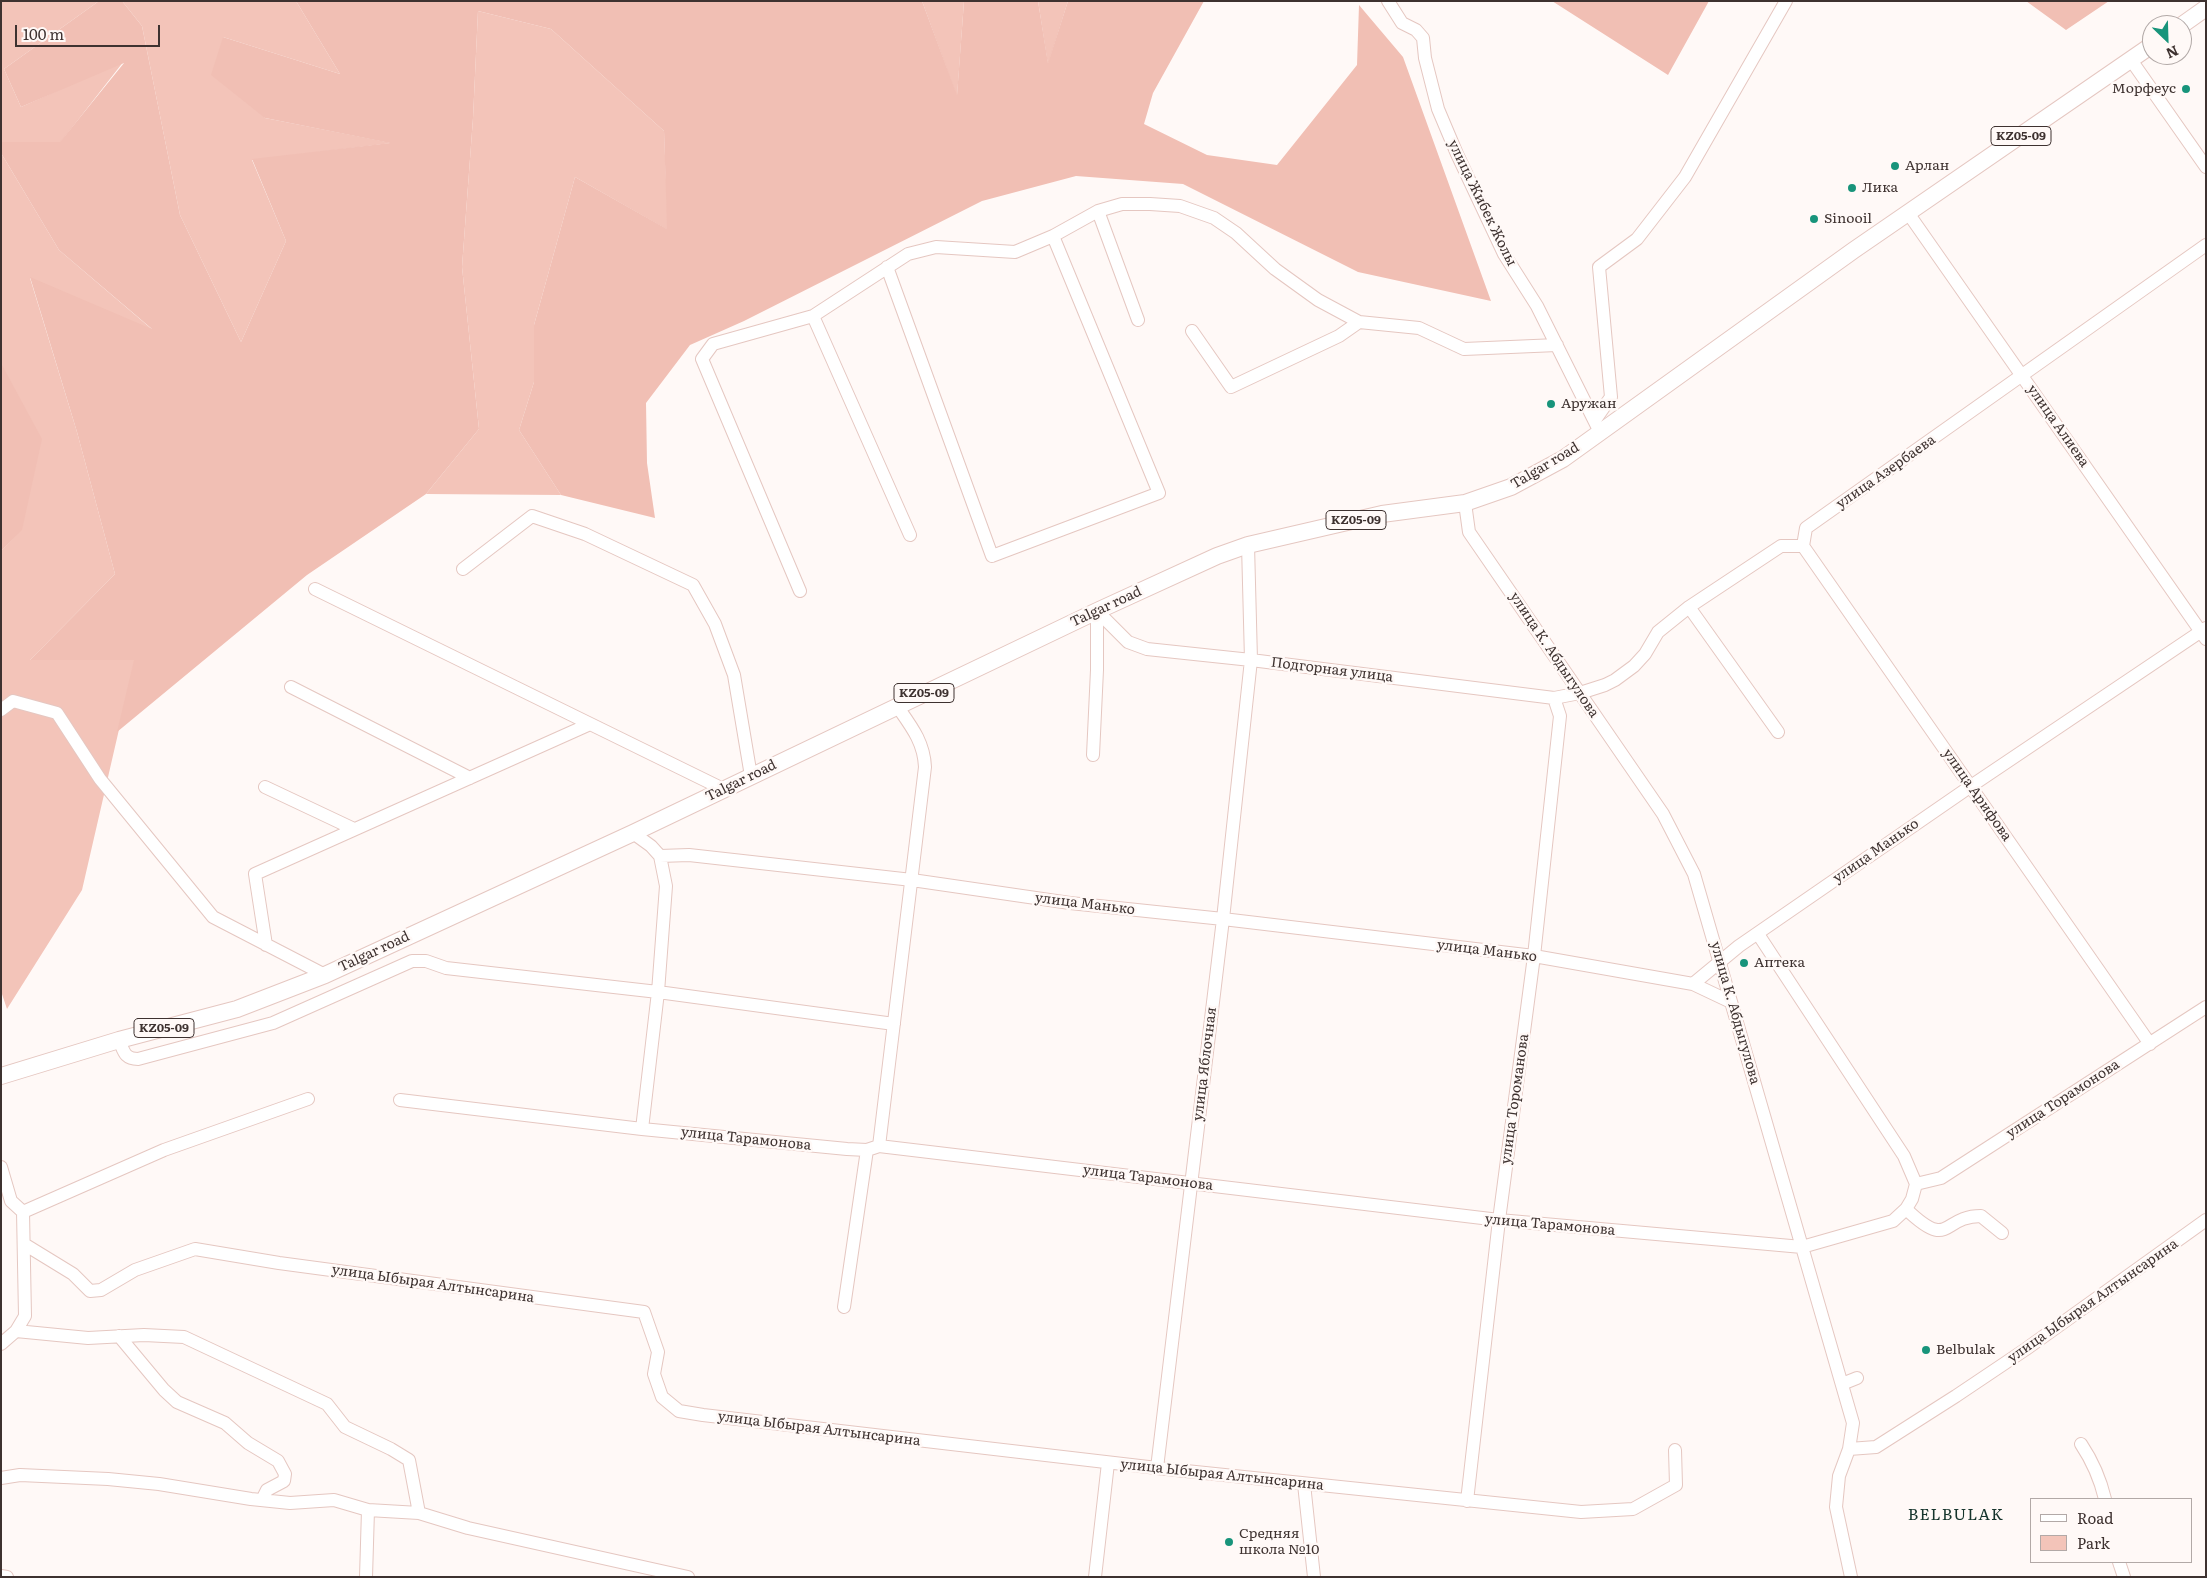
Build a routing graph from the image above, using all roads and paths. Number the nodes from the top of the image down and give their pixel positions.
1 (1388, 1) edge
2 (1786, 1) edge
3 (2206, 8) edge
4 (2192, 18) edge
5 (2142, 53) edge
6 (2131, 60) junction
7 (2206, 167) edge
8 (1098, 211) junction
9 (1908, 213) junction
10 (1053, 236) junction
11 (2206, 245) edge
12 (887, 267) junction
13 (813, 316) junction
14 (1138, 320) dead end
15 (1359, 322) junction
16 (1192, 331) dead end
17 (1557, 345) junction
18 (2022, 374) junction
19 (1597, 426) junction
20 (1465, 502) junction
21 (910, 535) dead end
22 (1248, 545) junction
23 (1803, 546) junction
24 (463, 569) dead end
25 (315, 589) dead end
26 (800, 592) dead end
27 (1689, 607) junction
28 (1097, 611) junction
29 (2204, 633) edge
30 (1251, 660) junction
31 (291, 687) dead end
32 (1580, 693) junction
33 (1554, 698) junction
34 (897, 706) junction
35 (1, 710) edge
36 (590, 724) junction
37 (1778, 732) dead end
38 (1093, 755) dead end
39 (751, 776) junction
40 (470, 778) junction
41 (1971, 786) junction
42 (265, 787) dead end
43 (723, 789) junction
44 (354, 829) junction
45 (633, 833) junction
46 (660, 856) junction
47 (912, 880) junction
48 (1223, 919) junction
49 (1758, 934) junction
50 (266, 946) junction
51 (1534, 956) junction
52 (1720, 962) junction
53 (325, 975) junction
54 (1693, 984) junction
55 (658, 992) junction
56 (1732, 1002) junction
57 (2206, 1007) edge
58 (894, 1024) junction
59 (119, 1040) junction
60 (2150, 1044) junction
61 (1, 1076) edge
62 (308, 1099) dead end
63 (400, 1100) dead end
64 (642, 1129) junction
65 (873, 1148) junction
66 (1, 1167) edge
67 (1190, 1183) junction
68 (1916, 1184) junction
69 (1906, 1209) junction
70 (23, 1212) junction
71 (1499, 1220) junction
72 (2206, 1220) edge
73 (2002, 1233) dead end
74 (24, 1244) junction
75 (1802, 1247) junction
76 (844, 1306) dead end
77 (16, 1332) junction
78 (119, 1336) junction
79 (1, 1344) edge
80 (1857, 1378) dead end
81 (1842, 1384) junction
82 (2081, 1444) dead end
83 (1849, 1449) junction
84 (1675, 1450) dead end
85 (1108, 1462) junction
86 (1157, 1468) junction
87 (1, 1478) edge
88 (1304, 1484) junction
89 (2105, 1498) edge
90 (262, 1500) junction
91 (1466, 1501) junction
92 (368, 1510) junction
93 (419, 1513) junction
94 (2119, 1563) edge
95 (1, 1576) edge
96 (7, 1577) edge
97 (366, 1577) edge
98 (688, 1577) edge
99 (1095, 1577) edge
100 (1314, 1577) edge
101 (1851, 1577) edge
102 (2124, 1577) edge

1 - 17 street, улица Жибек Жолы
2 - 19 street
3 - 4 main road
5 - 6 main road, Talgar road / KZ05-09
6 - 7 street
6 - 9 main road, Talgar road / KZ05-09
8 - 10 street
8 - 14 street
8 - 15 street
9 - 18 street, улица Алиева
9 - 19 main road, Talgar road / KZ05-09
10 - 12 street
10 - 12 street
11 - 18 street, улица Азербаева
12 - 13 street
13 - 21 street
13 - 26 street
15 - 16 street
15 - 17 street
17 - 19 street, улица Жибек Жолы
18 - 23 street, улица Азербаева
18 - 29 street, улица Алиева
19 - 20 main road, Talgar road / KZ05-09
20 - 22 main road, Talgar road / KZ05-09
20 - 32 street, улица К. Абдыгулова
22 - 28 main road, Talgar road / KZ05-09
22 - 30 street, улица Яблочная
23 - 27 street
23 - 41 street, улица Арифова
24 - 39 street
25 - 36 street
27 - 32 street
27 - 37 street
28 - 30 street, Подгорная улица
28 - 34 main road, Talgar road / KZ05-09
28 - 38 street
29 - 41 street, улица Манько
30 - 33 street, Подгорная улица
30 - 48 street, улица Яблочная
31 - 40 street
32 - 33 street, Подгорная улица
32 - 52 street, улица К. Абдыгулова
33 - 51 street, улица Тороманова
34 - 39 main road, Talgar road / KZ05-09
34 - 47 street
35 - 50 street
36 - 40 street
36 - 43 street
39 - 43 main road, Talgar road / KZ05-09
40 - 44 street
41 - 49 street, улица Манько
41 - 60 street, улица Арифова
42 - 44 street
43 - 45 main road, Talgar road / KZ05-09
44 - 50 street
45 - 46 street
45 - 53 main road, Talgar road / KZ05-09
46 - 47 street, улица Манько
46 - 55 street
47 - 48 street, улица Манько
47 - 58 street
48 - 51 street, улица Манько
48 - 67 street, улица Яблочная
49 - 52 street, улица Манько
49 - 68 street
50 - 53 street
51 - 54 street, улица Манько
51 - 71 street, улица Тороманова
52 - 54 street, улица Манько
52 - 56 street, улица К. Абдыгулова
53 - 59 main road, Talgar road / KZ05-09
54 - 56 street
55 - 58 street
55 - 59 street
55 - 64 street
56 - 75 street, улица К. Абдыгулова
57 - 60 street, улица Торамонова
58 - 65 street
59 - 61 main road, Talgar road / KZ05-09
60 - 68 street, улица Торамонова
62 - 70 street
63 - 64 street, улица Тарамонова
64 - 65 street, улица Тарамонова
65 - 67 street, улица Тарамонова
65 - 76 street
66 - 70 street
67 - 71 street, улица Тарамонова
67 - 86 street, улица Яблочная
68 - 69 street
69 - 73 street
69 - 75 street, улица Тарамонова
70 - 74 street
71 - 75 street, улица Тарамонова
71 - 91 street, улица Тороманова
72 - 83 street, улица Ыбырая Алтынсарина
74 - 77 street
74 - 85 street, улица Ыбырая Алтынсарина
75 - 81 street, улица К. Абдыгулова
77 - 78 street
77 - 79 street
78 - 90 street
78 - 93 street
80 - 81 street
81 - 83 street, улица К. Абдыгулова
82 - 89 street
83 - 101 street, улица К. Абдыгулова
84 - 91 street, улица Ыбырая Алтынсарина
85 - 86 street, улица Ыбырая Алтынсарина
85 - 99 street
86 - 88 street, улица Ыбырая Алтынсарина
87 - 90 street
88 - 91 street, улица Ыбырая Алтынсарина
88 - 100 street
90 - 92 street
92 - 93 street
92 - 97 street
93 - 98 street
94 - 102 street
95 - 96 street

